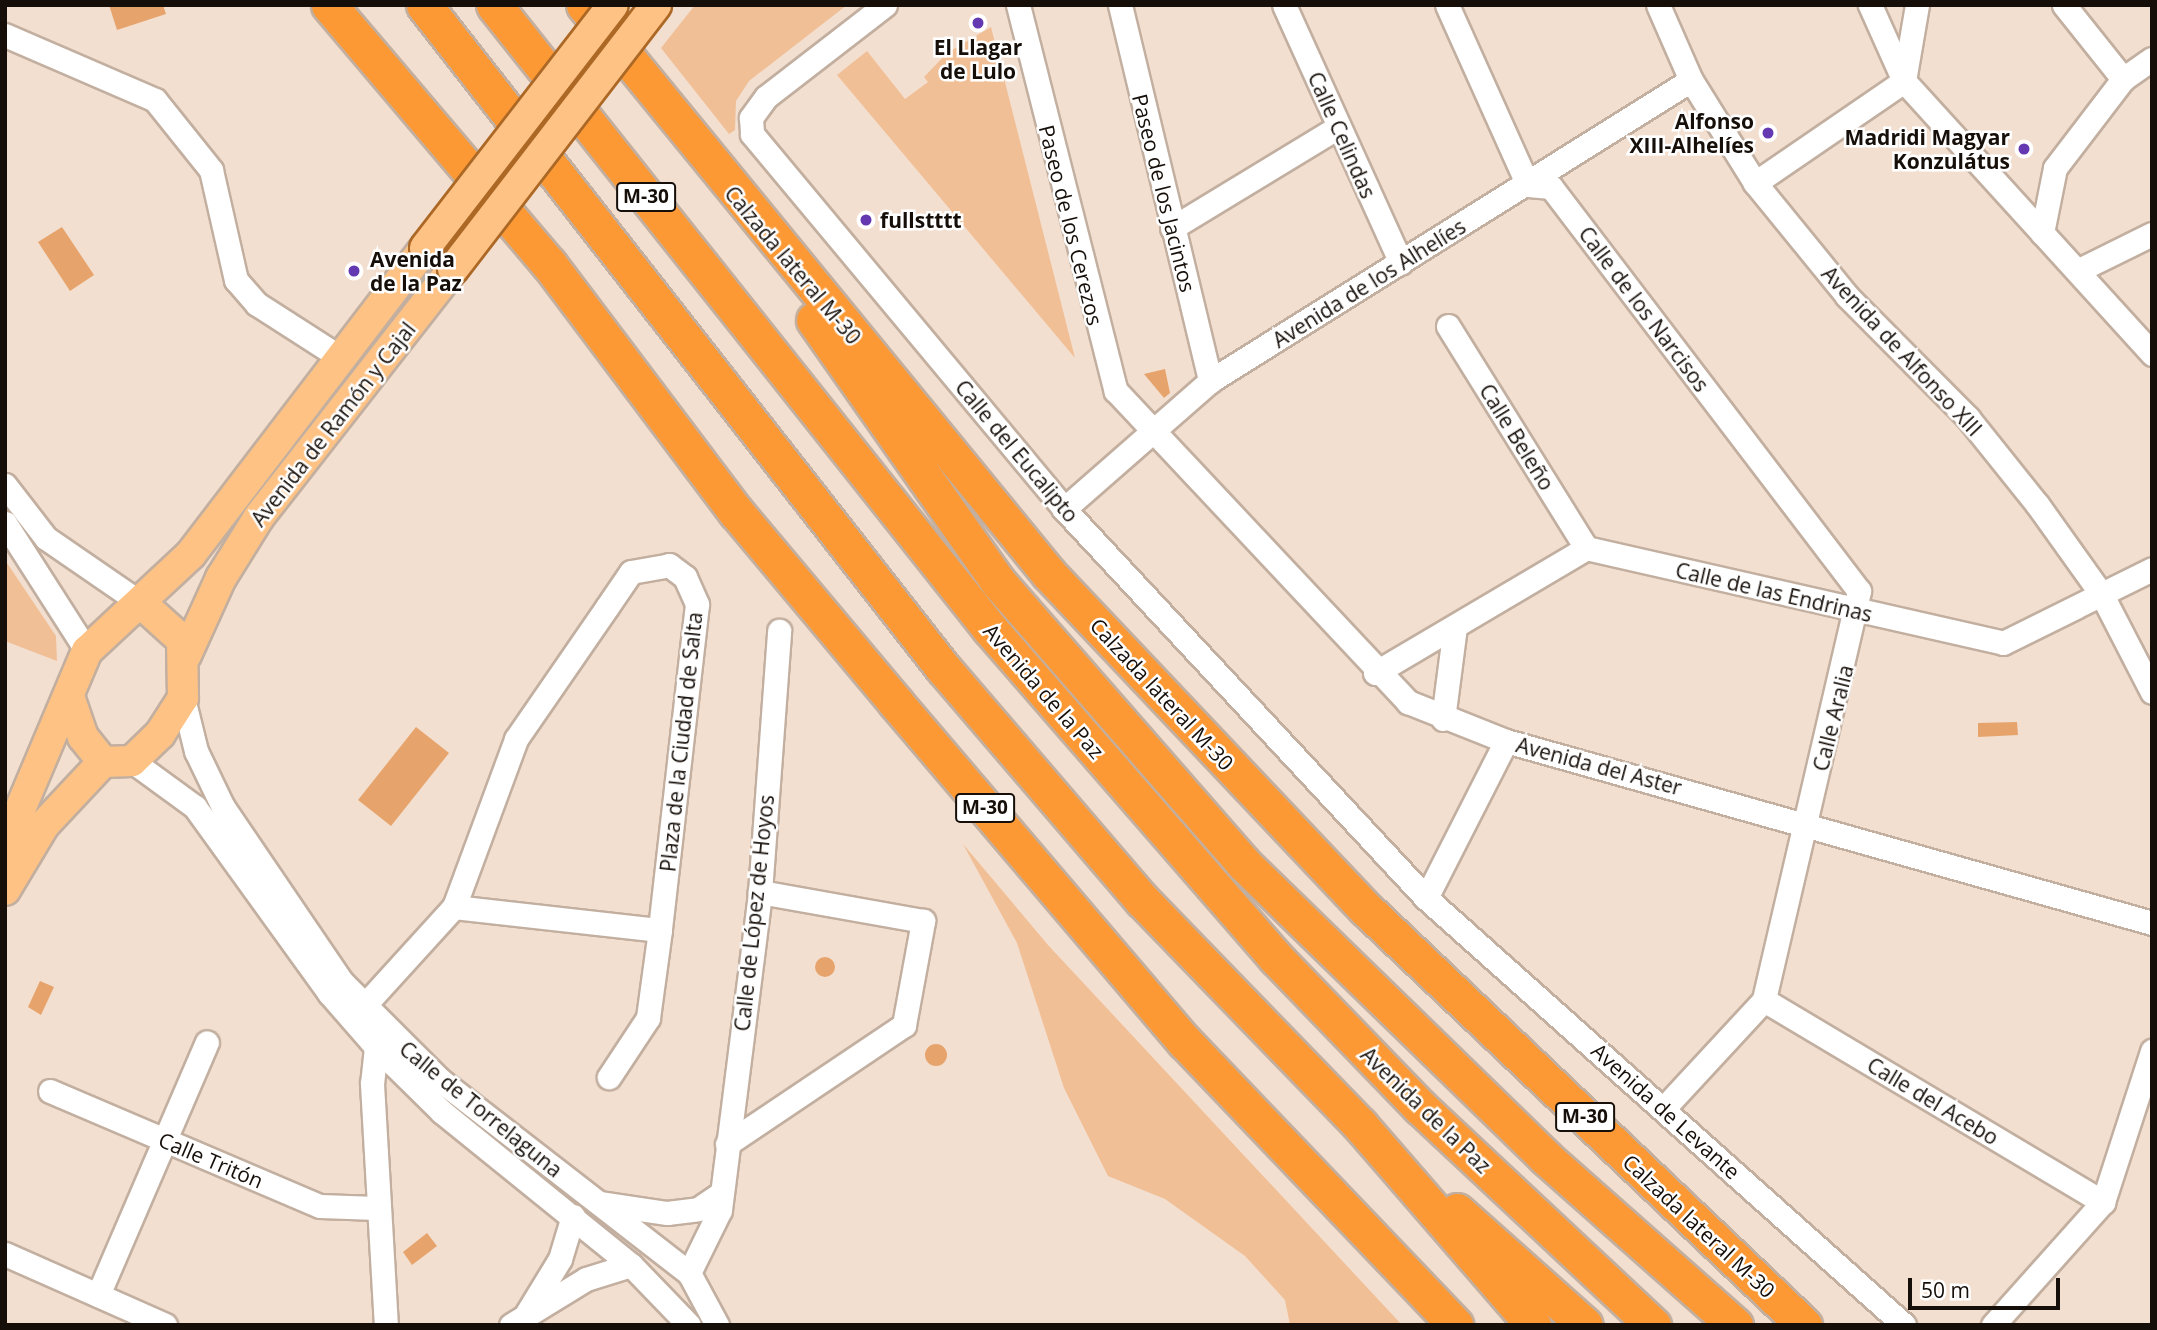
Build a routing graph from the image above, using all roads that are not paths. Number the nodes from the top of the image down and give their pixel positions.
1 (318, 5) edge
2 (329, 5) edge
3 (361, 5) edge
4 (424, 5) edge
5 (494, 5) edge
6 (584, 5) edge
7 (613, 5) edge
8 (656, 5) edge
9 (885, 5) edge
10 (1018, 5) edge
11 (1120, 5) edge
12 (1284, 5) edge
13 (1447, 5) edge
14 (1658, 5) edge
15 (1870, 5) edge
16 (1917, 5) edge
17 (2064, 5) edge
18 (5, 35) edge
19 (360, 43) junction
20 (2152, 59) edge
21 (2123, 79) junction
22 (1691, 80) junction
23 (1904, 81) junction
24 (1338, 127) junction
25 (1755, 183) junction
26 (1528, 185) junction
27 (731, 191) junction
28 (1172, 228) junction
29 (2042, 233) junction
30 (2152, 234) edge
31 (1401, 263) junction
32 (549, 264) junction
33 (2080, 270) junction
34 (1448, 326) dead end
35 (2152, 354) edge
36 (341, 358) junction
37 (1210, 381) junction
38 (799, 388) junction
39 (1150, 432) junction
40 (5, 485) edge
41 (1064, 509) junction
42 (5, 523) edge
43 (1586, 548) junction
44 (2152, 569) edge
45 (2102, 596) junction
46 (142, 604) junction
47 (1859, 611) junction
48 (1455, 627) junction
49 (779, 631) dead end
50 (87, 651) junction
51 (186, 656) junction
52 (1061, 661) junction
53 (1375, 673) junction
54 (2152, 692) edge
55 (183, 698) junction
56 (70, 699) junction
57 (1443, 719) junction
58 (1506, 741) junction
59 (117, 762) junction
60 (1808, 824) junction
61 (5, 845) edge
62 (5, 890) edge
63 (760, 892) junction
64 (1426, 898) junction
65 (454, 907) junction
66 (2152, 923) edge
67 (660, 930) junction
68 (1763, 1000) junction
69 (362, 1013) junction
70 (207, 1042) dead end
71 (377, 1048) junction
72 (2152, 1051) edge
73 (609, 1077) dead end
74 (50, 1091) dead end
75 (1664, 1108) junction
76 (1360, 1125) junction
77 (164, 1140) junction
78 (727, 1144) junction
79 (720, 1194) junction
80 (2103, 1202) junction
81 (596, 1203) junction
82 (377, 1208) junction
83 (573, 1216) junction
84 (5, 1254) edge
85 (631, 1265) junction
86 (689, 1273) junction
87 (99, 1294) junction
88 (137, 1319) edge
89 (519, 1319) edge
90 (165, 1325) edge
91 (386, 1325) edge
92 (689, 1325) edge
93 (717, 1325) edge
94 (1455, 1325) edge
95 (1534, 1325) edge
96 (1584, 1325) edge
97 (1653, 1325) edge
98 (1735, 1325) edge
99 (1804, 1325) edge
100 (1904, 1325) edge
101 (1993, 1325) edge

1 - 19 highway
2 - 19 highway, M-30
3 - 32 highway, M-30
4 - 76 highway, M-30
5 - 38 highway, Avenida de la Paz / M-30
6 - 27 highway, Calzada lateral M-30 / M-30
7 - 36 main road, Avenida de Ramón y Cajal, bridge
8 - 51 main road, Avenida de Ramón y Cajal, bridge
9 - 41 street, Calle del Eucalipto
10 - 39 street, Paseo de los Cerezos
11 - 28 street, Paseo de los Jacintos
12 - 24 street, Calle Celindas
13 - 26 street
14 - 22 street, Avenida de Alfonso XIII
15 - 23 street
16 - 23 street
17 - 21 street
18 - 36 street
19 - 32 highway, M-30
20 - 21 street
21 - 29 street
22 - 25 street, Avenida de Alfonso XIII
22 - 26 street, Avenida de los Alhelíes
23 - 25 street
23 - 29 street
24 - 28 street
24 - 31 street, Calle Celindas
25 - 45 street, Avenida de Alfonso XIII
26 - 31 street, Avenida de los Alhelíes
26 - 47 street, Calle de los Narcisos
27 - 52 highway
27 - 99 highway, Calzada lateral M-30 / M-30
28 - 37 street, Paseo de los Jacintos
29 - 33 street
30 - 33 street
31 - 37 street, Avenida de los Alhelíes
32 - 94 highway, M-30
33 - 35 street
34 - 43 street, Calle Beleño
36 - 46 main road, Avenida de Ramón y Cajal
37 - 39 street, Avenida de los Alhelíes
38 - 52 highway
38 - 97 highway, Avenida de la Paz / M-30
39 - 41 street, Avenida de los Alhelíes
39 - 53 street, Avenida del Aster
40 - 46 street
41 - 64 street, Calle del Eucalipto
42 - 50 street
43 - 47 street, Calle de las Endrinas
43 - 48 street
44 - 45 street, Calle de las Endrinas
45 - 47 street, Calle de las Endrinas
45 - 54 street, Avenida de Alfonso XIII
46 - 50 main road
46 - 51 main road
47 - 60 street, Calle Aralia
48 - 53 street
48 - 57 street
49 - 63 street, Calle de López de Hoyos
50 - 56 main road
51 - 55 main road
52 - 98 highway
53 - 57 street, Avenida del Aster
55 - 59 main road
55 - 69 street, Calle de Torrelaguna
56 - 59 main road
56 - 61 main road
57 - 58 street, Avenida del Aster
58 - 60 street, Avenida del Aster
58 - 64 street
59 - 62 main road
59 - 69 street, Calle de Torrelaguna
60 - 66 street, Avenida del Aster
60 - 68 street, Calle Aralia
63 - 78 street, Calle de López de Hoyos
63 - 78 street
64 - 75 street, Avenida de Levante
65 - 67 street
65 - 67 street, Plaza de la Ciudad de Salta
65 - 69 street, Plaza de la Ciudad de Salta
67 - 73 street, Plaza de la Ciudad de Salta
68 - 75 street
68 - 80 street, Calle del Acebo
69 - 71 street, Calle de Torrelaguna
69 - 81 street, Calle de Torrelaguna
70 - 77 street
71 - 82 street
71 - 83 street, Calle de Torrelaguna
72 - 80 street
74 - 77 street, Calle Tritón
75 - 100 street, Avenida de Levante
76 - 95 highway, M-30
76 - 96 highway
77 - 82 street, Calle Tritón
77 - 87 street
78 - 79 street, Calle de López de Hoyos
79 - 81 street
79 - 86 street, Calle de López de Hoyos
80 - 101 street
81 - 86 street, Calle de Torrelaguna
82 - 91 street
83 - 85 street, Calle de Torrelaguna
83 - 89 street
84 - 87 street
85 - 89 street
85 - 92 street
86 - 93 street
87 - 88 street
88 - 90 street

